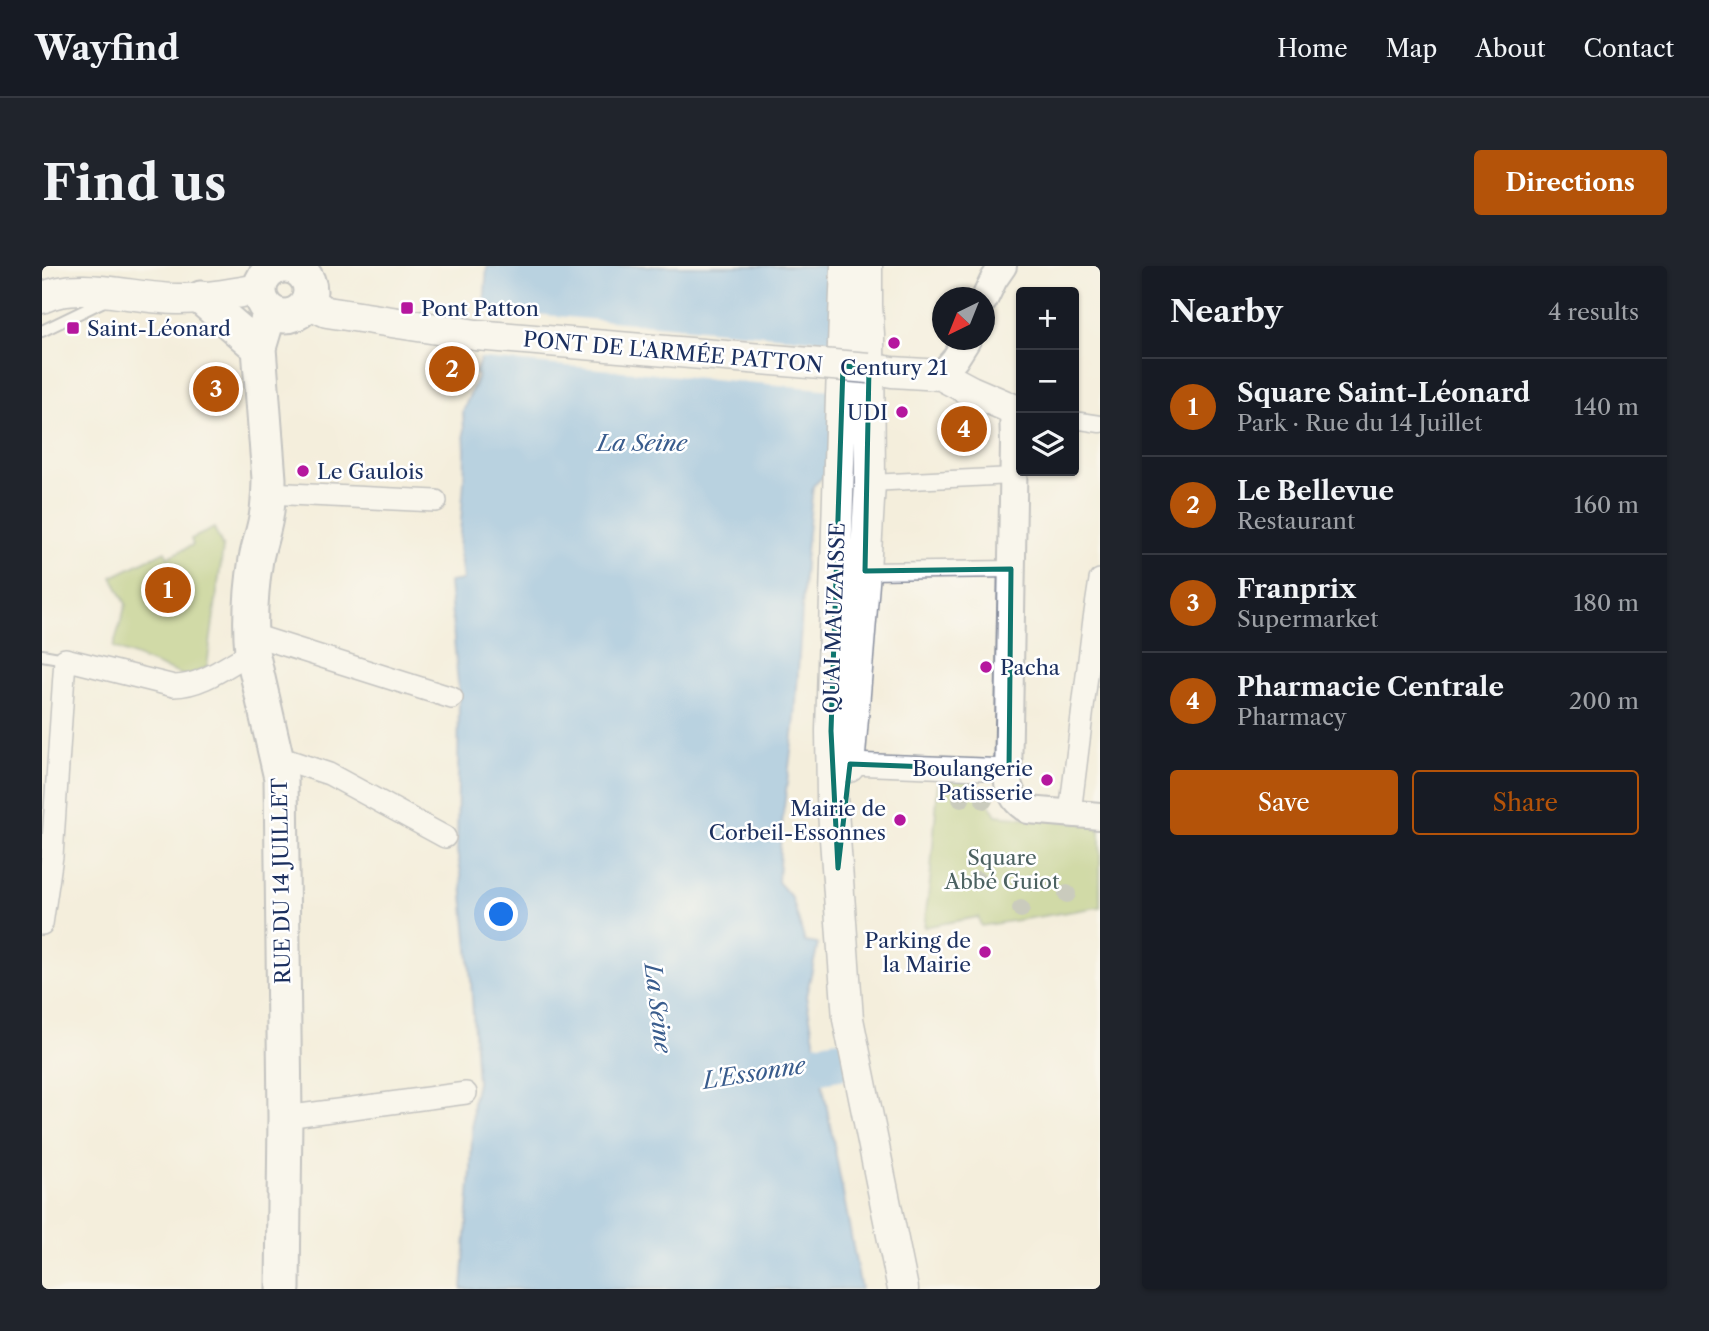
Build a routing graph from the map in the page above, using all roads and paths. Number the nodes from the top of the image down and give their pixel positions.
1 (287, 266) edge
2 (846, 266) edge
3 (867, 266) edge
4 (1003, 266) edge
5 (990, 287) edge
6 (46, 291) edge
7 (119, 293) junction
8 (201, 298) junction
9 (265, 300) junction
10 (308, 303) junction
11 (42, 331) edge
12 (259, 348) junction
13 (961, 350) edge
14 (856, 368) junction
15 (942, 375) junction
16 (1016, 410) edge
17 (1017, 413) edge
18 (1079, 421) edge
19 (1100, 424) edge
20 (1013, 476) junction
21 (870, 483) junction
22 (268, 493) junction
23 (436, 501) dead end
24 (1011, 569) junction
25 (865, 571) junction
26 (1100, 580) edge
27 (251, 643) junction
28 (42, 655) edge
29 (65, 659) junction
30 (452, 698) dead end
31 (277, 761) junction
32 (850, 764) junction
33 (1009, 770) junction
34 (1070, 813) junction
35 (1100, 816) edge
36 (445, 838) dead end
37 (838, 869) junction
38 (42, 924) edge
39 (466, 1093) dead end
40 (285, 1117) junction
41 (283, 1289) edge
42 (903, 1289) edge

1 - 9 main road
1 - 10 main road
2 - 14 main road
3 - 14 main road
4 - 5 street
6 - 7 main road
7 - 8 main road
7 - 11 lane
8 - 9 main road
8 - 12 main road
9 - 10 main road
9 - 12 main road, RUE DU 14 JUILLET
10 - 14 main road, PONT DE L'ARMÉE PATTON, bridge
12 - 22 main road, RUE DU 14 JUILLET
13 - 15 street
14 - 15 main road, PONT DE L'ARMÉE PATTON
14 - 21 main road, QUAI MAUZAISSE
14 - 37 main road, QUAI MAUZAISSE
15 - 16 main road
17 - 20 street
18 - 19 street
20 - 21 street
20 - 24 street
21 - 25 main road, QUAI MAUZAISSE
22 - 23 street
22 - 27 main road, RUE DU 14 JUILLET
24 - 25 street
24 - 33 street
25 - 32 main road, QUAI MAUZAISSE
26 - 34 street
27 - 29 street
27 - 30 street
27 - 31 main road, RUE DU 14 JUILLET
28 - 29 lane
29 - 38 street
31 - 36 street
31 - 40 main road, RUE DU 14 JUILLET
32 - 33 street
32 - 37 main road, QUAI MAUZAISSE
33 - 34 street
34 - 35 street
37 - 42 main road, QUAI MAUZAISSE
39 - 40 street
40 - 41 main road, RUE DU 14 JUILLET

